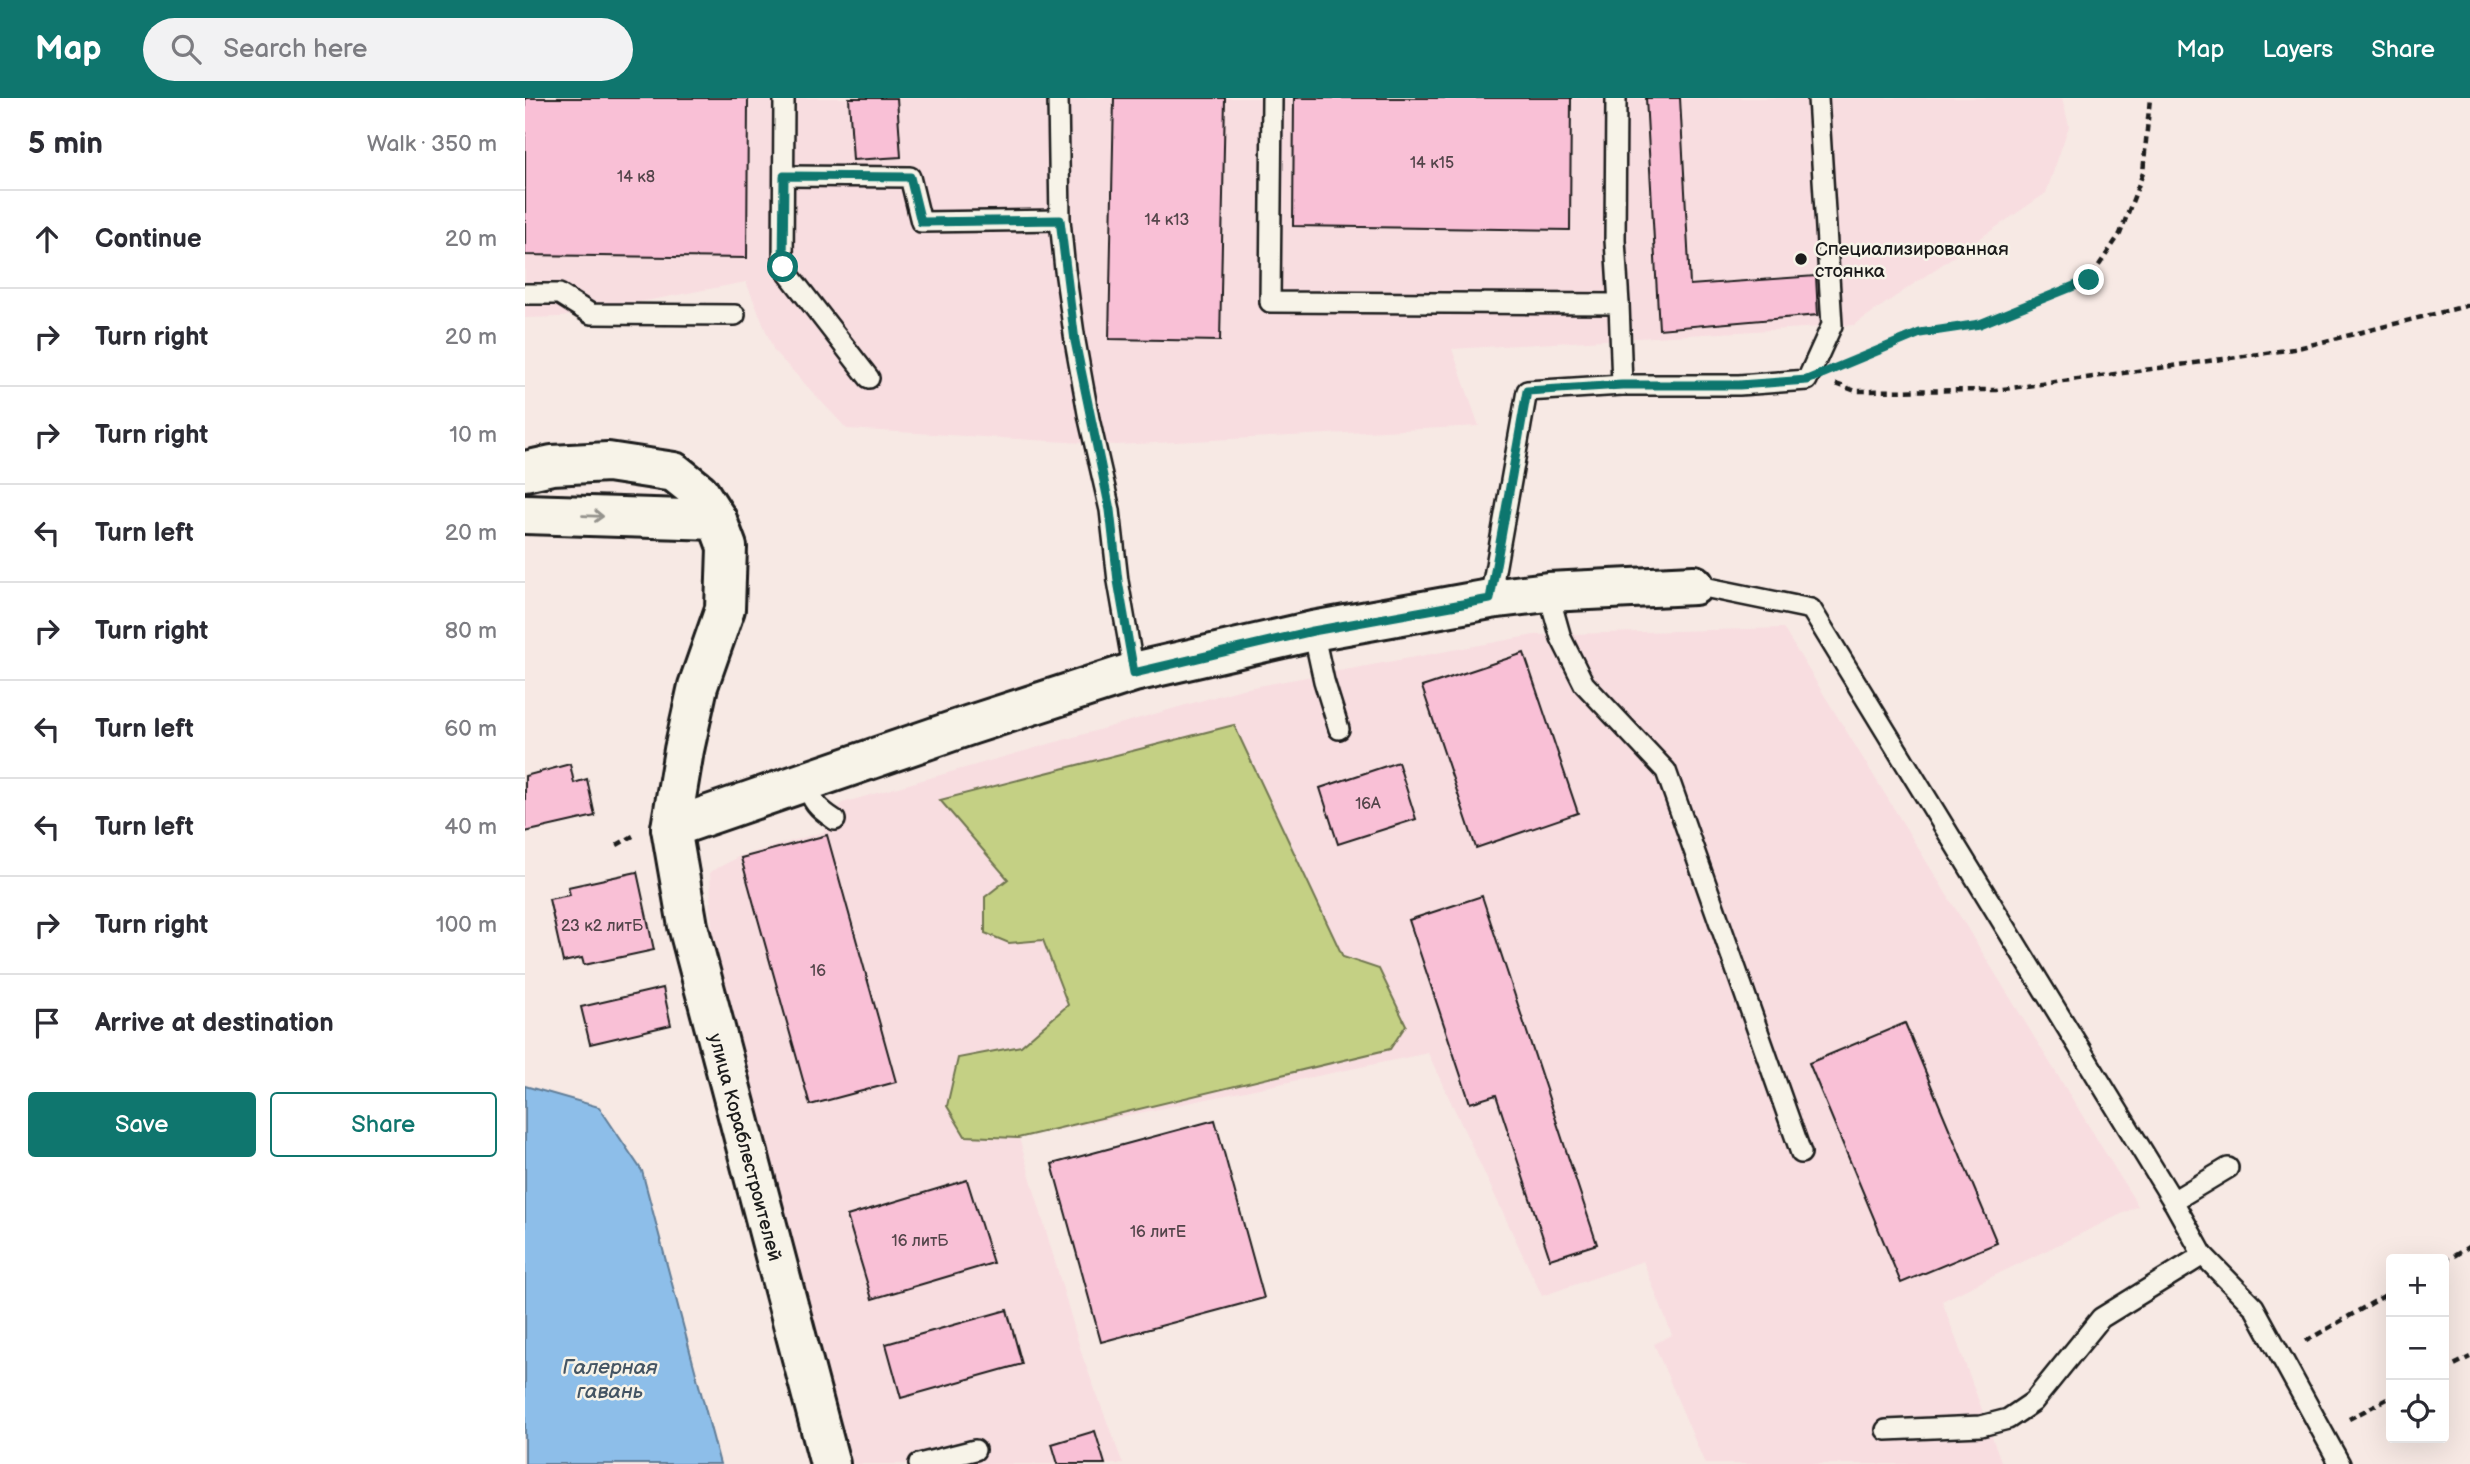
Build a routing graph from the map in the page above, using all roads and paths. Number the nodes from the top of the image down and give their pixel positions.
1 (784, 98) edge
2 (1058, 98) edge
3 (1272, 98) edge
4 (1616, 98) edge
5 (1818, 98) edge
6 (2150, 98) edge
7 (784, 176) junction
8 (1060, 220) junction
9 (525, 294) edge
10 (1619, 304) junction
11 (2470, 305) edge
12 (735, 315) dead end
13 (869, 378) dead end
14 (1807, 380) junction
15 (1622, 385) junction
16 (1856, 391) dead end
17 (525, 471) edge
18 (525, 514) edge
19 (717, 520) junction
20 (1694, 586) joint
21 (1548, 592) junction
22 (1490, 599) junction
23 (1313, 631) junction
24 (1134, 673) junction
25 (1339, 729) dead end
26 (806, 782) junction
27 (835, 820) dead end
28 (671, 828) junction
29 (634, 836) dead end
30 (617, 845) dead end
31 (1801, 1153) dead end
32 (2228, 1168) dead end
33 (2172, 1200) junction
34 (2470, 1246) edge
35 (2203, 1255) junction
36 (2449, 1259) edge
37 (2386, 1295) edge
38 (2281, 1356) junction
39 (2470, 1357) edge
40 (2449, 1368) edge
41 (2386, 1400) edge
42 (1886, 1430) dead end
43 (2323, 1433) junction
44 (975, 1450) dead end
45 (830, 1464) edge
46 (919, 1464) edge
47 (2340, 1464) edge

1 - 7 lane
2 - 8 lane
3 - 10 lane
4 - 10 lane
5 - 14 lane
6 - 14 path
7 - 8 lane
7 - 13 lane
8 - 24 lane
9 - 12 lane
10 - 15 lane
11 - 16 path
14 - 15 lane
15 - 22 lane
17 - 19 street, улица Кораблестроителей
18 -> 19 street
19 - 28 street, улица Кораблестроителей
20 - 21 street
20 - 33 lane
21 - 22 street
21 - 31 lane
22 - 23 street
23 - 24 street
23 - 25 lane
24 - 26 street
26 - 27 lane
26 - 28 street
28 - 45 street, улица Кораблестроителей
29 - 30 path
32 - 33 lane
33 - 35 lane
34 - 36 path
35 - 38 lane
35 - 42 lane
37 - 38 path
38 - 43 lane
39 - 40 path
41 - 43 path
43 - 47 lane
44 - 46 lane

